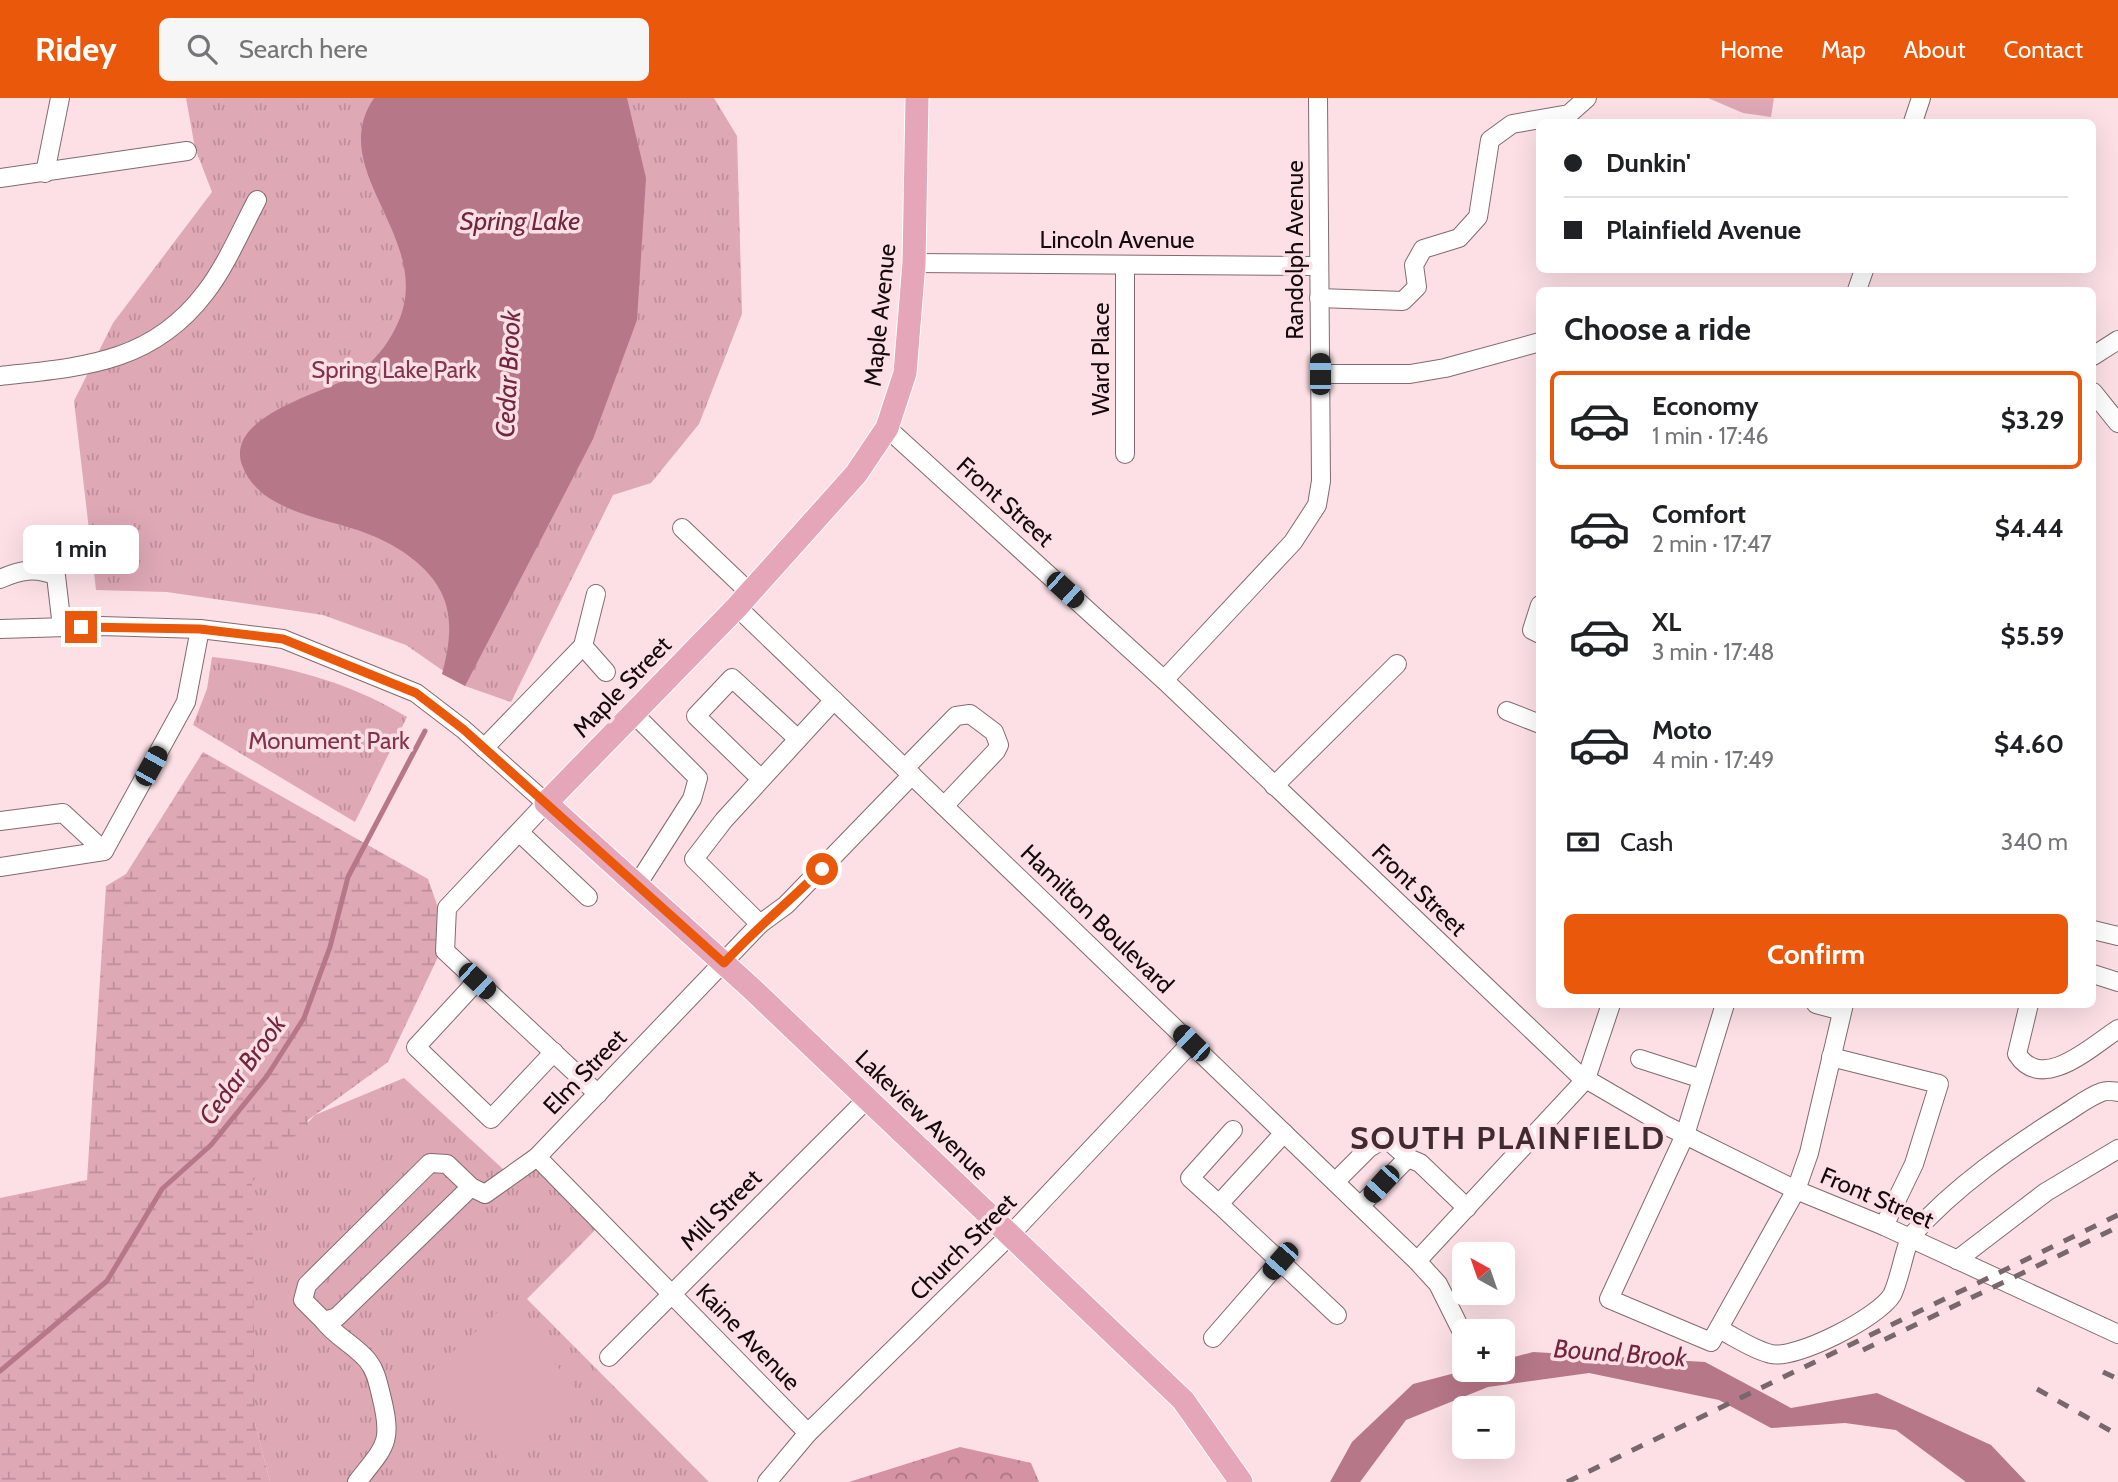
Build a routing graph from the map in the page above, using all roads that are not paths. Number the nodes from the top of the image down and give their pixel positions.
1 (60, 98) edge
2 (917, 98) edge
3 (1318, 98) edge
4 (1587, 98) edge
5 (1921, 98) edge
6 (1540, 119) edge
7 (1914, 119) edge
8 (1536, 120) edge
9 (187, 151) dead end
10 (45, 173) junction
11 (0, 178) edge
12 (257, 200) dead end
13 (914, 262) junction
14 (1125, 265) junction
15 (1319, 266) junction
16 (1319, 298) junction
17 (2118, 340) edge
18 (1536, 343) edge
19 (2096, 354) edge
20 (1320, 374) junction
21 (0, 376) edge
22 (2096, 396) edge
23 (2118, 423) edge
24 (887, 428) junction
25 (1125, 454) dead end
26 (682, 528) dead end
27 (0, 579) edge
28 (596, 594) dead end
29 (743, 600) junction
30 (62, 627) junction
31 (0, 629) edge
32 (200, 629) junction
33 (583, 646) junction
34 (1397, 664) dead end
35 (606, 672) dead end
36 (1164, 680) junction
37 (834, 700) junction
38 (1507, 711) dead end
39 (633, 713) junction
40 (1536, 722) edge
41 (798, 739) junction
42 (484, 748) junction
43 (908, 771) junction
44 (761, 779) junction
45 (1274, 786) junction
46 (546, 803) junction
47 (944, 806) junction
48 (0, 821) edge
49 (519, 832) junction
50 (104, 851) junction
51 (0, 867) edge
52 (636, 885) junction
53 (588, 897) dead end
54 (760, 924) junction
55 (2096, 931) edge
56 (2118, 936) edge
57 (724, 963) junction
58 (2096, 975) edge
59 (477, 981) junction
60 (2118, 982) edge
61 (1610, 1008) edge
62 (1724, 1008) edge
63 (1843, 1008) edge
64 (2028, 1008) edge
65 (2118, 1029) edge
66 (1191, 1043) junction
67 (554, 1052) junction
68 (1832, 1057) junction
69 (1640, 1059) dead end
70 (1586, 1079) junction
71 (1702, 1079) junction
72 (2118, 1092) edge
73 (598, 1094) junction
74 (867, 1099) junction
75 (1234, 1130) dead end
76 (1284, 1133) junction
77 (1685, 1135) junction
78 (2118, 1149) edge
79 (537, 1157) junction
80 (1408, 1157) junction
81 (1335, 1182) junction
82 (471, 1187) junction
83 (1797, 1190) junction
84 (1219, 1204) junction
85 (1360, 1206) junction
86 (1468, 1208) junction
87 (1884, 1226) junction
88 (1010, 1235) junction
89 (1909, 1238) junction
90 (1957, 1260) junction
91 (1280, 1261) junction
92 (1418, 1261) junction
93 (671, 1293) junction
94 (1337, 1315) dead end
95 (1456, 1319) edge
96 (324, 1321) junction
97 (1718, 1329) junction
98 (2118, 1334) edge
99 (1213, 1338) dead end
100 (609, 1357) dead end
101 (808, 1433) junction
102 (357, 1482) edge
103 (767, 1482) edge
104 (1241, 1482) edge

1 - 10 street
2 - 13 main road, Maple Avenue
3 - 15 street, Randolph Avenue
4 - 6 street
5 - 7 street
8 - 16 street
9 - 10 street
10 - 11 street
12 - 21 street
13 - 14 street, Lincoln Avenue
13 - 24 main road, Maple Avenue
14 - 15 street, Lincoln Avenue
14 - 25 street, Ward Place
15 - 16 street, Randolph Avenue
16 - 20 street, Randolph Avenue
17 - 19 street
18 - 20 street
20 - 36 street, Randolph Avenue
22 - 23 street
24 - 29 main road, Maple Avenue
24 - 36 street, Front Street
26 - 29 street, Hamilton Boulevard
27 - 30 street
28 - 33 street
29 - 37 street, Hamilton Boulevard
29 - 39 main road, Maple Street
30 - 31 street
30 - 32 street
32 - 42 street
32 - 50 street
33 - 35 street
33 - 42 street
34 - 45 street
36 - 45 street, Front Street
37 - 41 street
37 - 43 street, Hamilton Boulevard
38 - 40 street
39 - 46 main road, Maple Street
39 - 52 street
41 - 44 street
41 - 44 street
42 - 46 street
43 - 47 street, Hamilton Boulevard
43 - 47 street, Elm Street
43 - 54 street, Elm Street
44 - 54 street
45 - 70 street, Front Street
46 - 49 street
46 - 52 main road, Lakeview Avenue
47 - 66 street, Hamilton Boulevard
48 - 50 street
49 - 53 street
49 - 59 street
50 - 51 street
52 - 57 main road, Lakeview Avenue
54 - 57 street, Elm Street
55 - 56 street
57 - 73 street, Elm Street
57 - 74 main road, Lakeview Avenue
58 - 60 street
59 - 67 street
59 - 67 street
61 - 70 street
62 - 71 street
63 - 68 street
64 - 65 street
66 - 76 street, Hamilton Boulevard
66 - 88 street, Church Street
67 - 73 street
68 - 83 street
68 - 87 street
69 - 71 street
70 - 77 street, Front Street
70 - 86 street
71 - 77 street
72 - 89 street
73 - 79 street, Elm Street
74 - 88 main road, Lakeview Avenue
74 - 93 street, Mill Street
75 - 84 street
76 - 81 street, Hamilton Boulevard
76 - 84 street
77 - 83 street, Front Street
77 - 97 street
78 - 90 street
79 - 82 street, Elm Street
79 - 93 street, Kaine Avenue
80 - 81 street
80 - 85 street
80 - 86 street
81 - 85 street, Hamilton Boulevard
82 - 96 street
82 - 96 street
83 - 87 street, Front Street
83 - 97 street
84 - 91 street
85 - 92 street, Hamilton Boulevard
86 - 92 street
87 - 89 street, Front Street
88 - 101 street, Church Street
88 - 104 main road, Lakeview Avenue
89 - 90 street, Front Street
89 - 97 street
90 - 98 street, Front Street
91 - 94 street
91 - 99 street
92 - 95 street, Hamilton Boulevard
93 - 100 street, Mill Street
93 - 101 street, Kaine Avenue
96 - 102 street
101 - 103 street, Church Street

